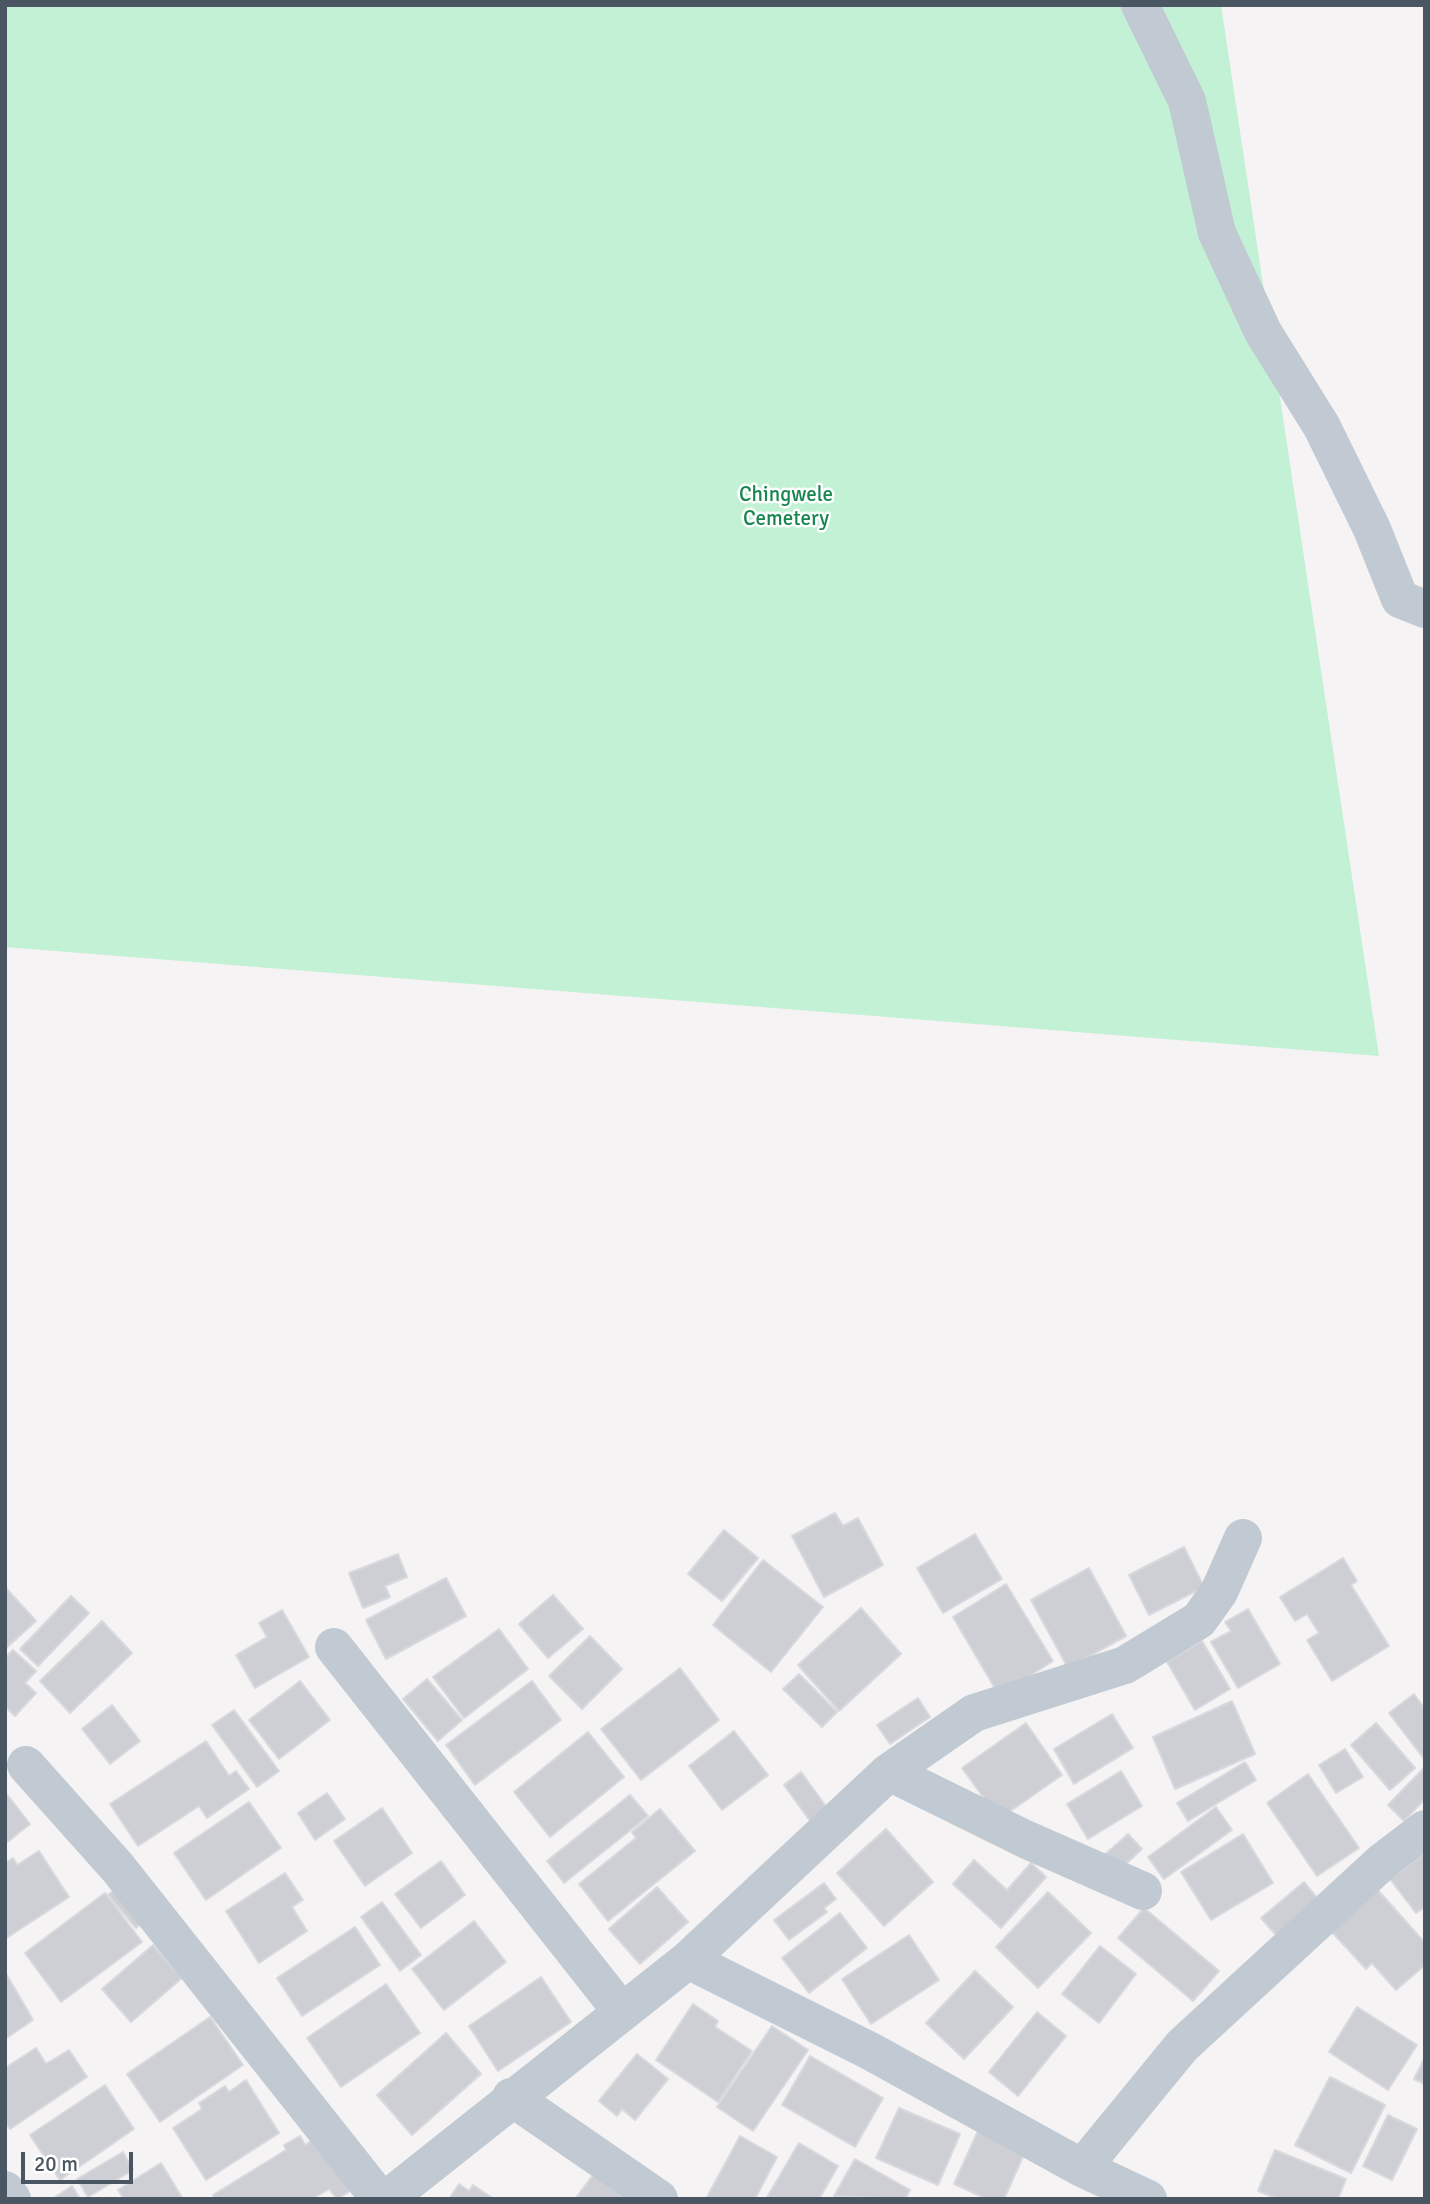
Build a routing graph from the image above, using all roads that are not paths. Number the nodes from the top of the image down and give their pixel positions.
1 (1140, 5) edge
2 (1425, 609) edge
3 (1243, 1538) dead end
4 (334, 1647) dead end
5 (26, 1765) dead end
6 (889, 1772) junction
7 (1425, 1829) edge
8 (1143, 1891) dead end
9 (688, 1960) junction
10 (622, 2012) junction
11 (511, 2097) junction
12 (1082, 2168) junction
13 (5, 2190) edge
14 (12, 2199) edge
15 (380, 2199) edge
16 (387, 2199) edge
17 (659, 2199) edge
18 (1148, 2199) edge

1 - 2 street
3 - 6 street
4 - 10 street
5 - 15 street
6 - 8 street
6 - 9 street
7 - 12 street
9 - 10 street
9 - 12 street
10 - 11 street
11 - 16 street
11 - 17 street
12 - 18 street
13 - 14 street

